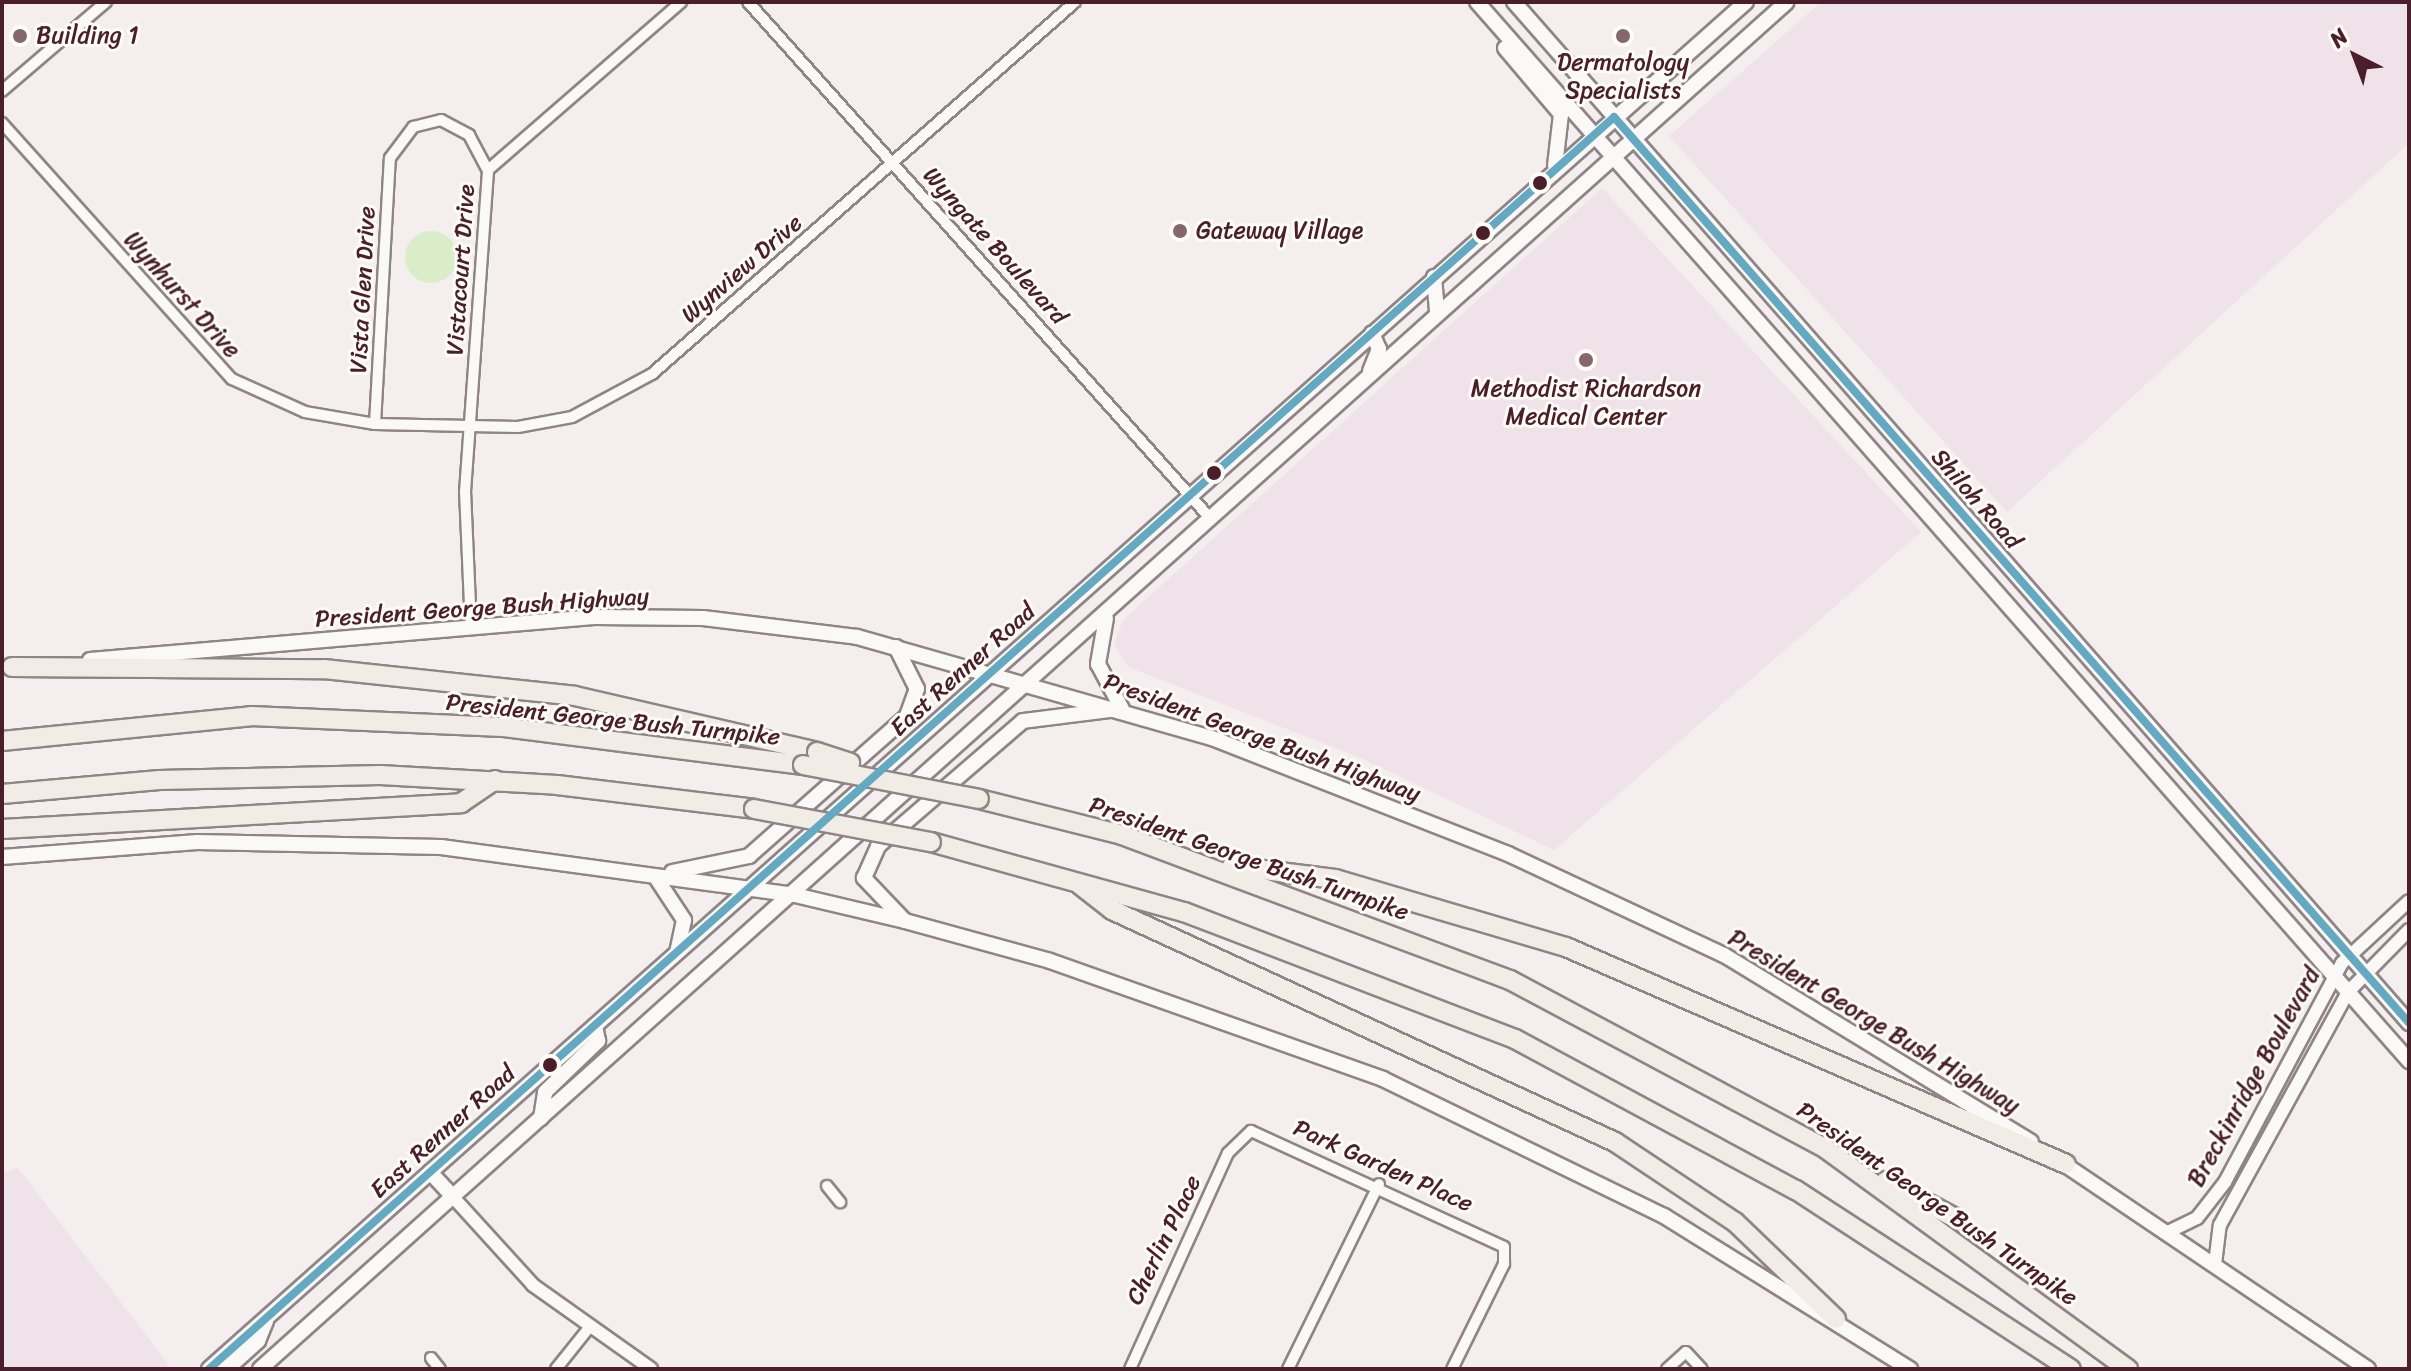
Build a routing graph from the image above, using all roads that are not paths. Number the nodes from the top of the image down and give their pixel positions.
1 (106, 2) edge
2 (681, 2) edge
3 (748, 2) edge
4 (1075, 2) edge
5 (1477, 2) edge
6 (1514, 2) edge
7 (1746, 2) edge
8 (1787, 2) edge
9 (1488, 14) junction
10 (2, 91) edge
11 (1614, 117) junction
12 (2, 123) edge
13 (1592, 136) junction
14 (1631, 140) junction
15 (1609, 159) junction
16 (894, 163) junction
17 (488, 170) junction
18 (1548, 176) junction
19 (1434, 277) junction
20 (1761, 286) junction
21 (1741, 304) junction
22 (1437, 313) junction
23 (1372, 333) junction
24 (1368, 375) junction
25 (375, 424) junction
26 (469, 426) junction
27 (1190, 496) junction
28 (1210, 518) junction
29 (1979, 536) junction
30 (1955, 547) junction
31 (1109, 613) junction
32 (471, 628) junction
33 (896, 647) junction
34 (7, 668) edge
35 (992, 673) junction
36 (1031, 682) junction
37 (1122, 709) junction
38 (2, 741) edge
39 (810, 758) junction
40 (495, 780) junction
41 (2, 794) edge
42 (2, 829) edge
43 (2, 857) edge
44 (1203, 863) junction
45 (651, 874) junction
46 (1071, 878) junction
47 (750, 889) junction
48 (795, 895) junction
49 (2409, 901) edge
50 (905, 921) junction
51 (2409, 930) edge
52 (675, 955) junction
53 (2348, 955) junction
54 (2363, 971) junction
55 (2333, 976) junction
56 (2348, 992) junction
57 (2409, 1023) edge
58 (595, 1026) junction
59 (2409, 1061) edge
60 (541, 1118) junction
61 (2253, 1130) junction
62 (1242, 1132) joint
63 (2269, 1135) junction
64 (1826, 1149) junction
65 (2066, 1164) junction
66 (430, 1172) junction
67 (1379, 1184) junction
68 (827, 1186) dead end
69 (453, 1197) junction
70 (840, 1202) dead end
71 (1957, 1219) dead end
72 (2166, 1233) junction
73 (2215, 1264) junction
74 (267, 1317) junction
75 (1836, 1319) junction
76 (588, 1329) junction
77 (431, 1358) dead end
78 (209, 1369) edge
79 (227, 1369) edge
80 (260, 1369) edge
81 (440, 1369) edge
82 (556, 1369) edge
83 (651, 1369) edge
84 (1130, 1369) edge
85 (1288, 1369) edge
86 (1452, 1369) edge
87 (1667, 1369) edge
88 (1702, 1369) edge
89 (1910, 1369) edge
90 (2071, 1369) edge
91 (2128, 1369) edge
92 (2368, 1369) edge

1 - 10 street
2 - 17 street, Vistacourt Drive
3 - 16 street, Wyngate Boulevard
4 - 16 street, Wynview Drive
5 - 9 main road, Shiloh Road
6 - 11 main road, Shiloh Road
7 - 11 main road, East Renner Road
8 - 14 main road
9 - 13 main road, Shiloh Road
9 - 18 main road
11 - 13 main road, East Renner Road
11 - 14 main road, Shiloh Road
12 - 25 street, Wynhurst Drive
13 - 15 main road, Shiloh Road
13 - 18 main road, East Renner Road
14 - 15 main road
14 - 20 main road, Shiloh Road
15 - 21 main road, Shiloh Road
15 - 22 main road
16 - 26 street, Wynview Drive
16 - 27 street, Wyngate Boulevard
17 - 25 street, Vista Glen Drive
17 - 26 street, Vistacourt Drive
18 - 19 main road, East Renner Road
19 - 22 main road
19 - 23 main road, East Renner Road
20 - 21 main road
20 - 29 main road, Shiloh Road
21 - 30 main road, Shiloh Road
22 - 24 main road
23 - 24 main road
23 - 27 main road, East Renner Road
24 - 28 main road
25 - 26 street, Wynview Drive
26 - 32 street, Vistacourt Drive
27 - 28 street, Wyngate Boulevard
27 - 35 main road, East Renner Road
28 - 31 main road
29 - 30 main road
29 - 53 main road, Shiloh Road
30 - 55 main road, Shiloh Road
31 - 36 main road
31 - 37 main road
32 - 33 main road, President George Bush Highway
32 - 34 main road, President George Bush Highway
33 - 35 main road, President George Bush Highway
33 - 45 main road
34 - 39 highway
35 - 36 main road, President George Bush Highway
35 - 47 main road, East Renner Road
36 - 37 main road, President George Bush Highway
36 - 48 main road
37 - 50 main road
37 - 65 main road, President George Bush Highway
38 - 39 highway, President George Bush Turnpike
39 - 44 highway, President George Bush Turnpike, bridge
40 - 41 highway
40 - 42 highway
40 - 46 highway, bridge
43 - 45 main road
44 - 64 highway, President George Bush Turnpike
44 - 65 highway
45 - 47 main road
45 - 52 main road
46 - 75 highway
46 - 90 highway
47 - 48 main road
47 - 52 main road, East Renner Road
48 - 50 main road
48 - 60 main road
49 - 53 street, Breckinridge Boulevard
50 - 75 main road
51 - 54 street, Breckinridge Boulevard
52 - 58 main road, East Renner Road
53 - 54 main road, Shiloh Road
53 - 55 street, Breckinridge Boulevard
54 - 56 street, Breckinridge Boulevard
54 - 57 main road, Shiloh Road
55 - 56 main road, Shiloh Road
55 - 61 street, Breckinridge Boulevard
56 - 59 main road, Shiloh Road
56 - 63 street, Breckinridge Boulevard
58 - 60 main road
58 - 66 main road, East Renner Road
60 - 69 main road
61 - 63 street
61 - 72 street, Breckinridge Boulevard
62 - 67 street, Park Garden Place
62 - 84 street, Cherlin Place
63 - 73 street, Breckinridge Boulevard
64 - 71 highway
64 - 91 highway, President George Bush Turnpike
65 - 72 main road, President George Bush Highway
66 - 69 main road
66 - 74 main road, East Renner Road
67 - 85 street
67 - 86 street, Park Garden Place
68 - 70 street
69 - 76 street
69 - 80 main road
72 - 73 main road, President George Bush Highway
73 - 92 main road, President George Bush Highway
74 - 78 main road, East Renner Road
74 - 79 main road
75 - 89 main road
76 - 82 street
76 - 83 street
77 - 81 street
87 - 88 street

